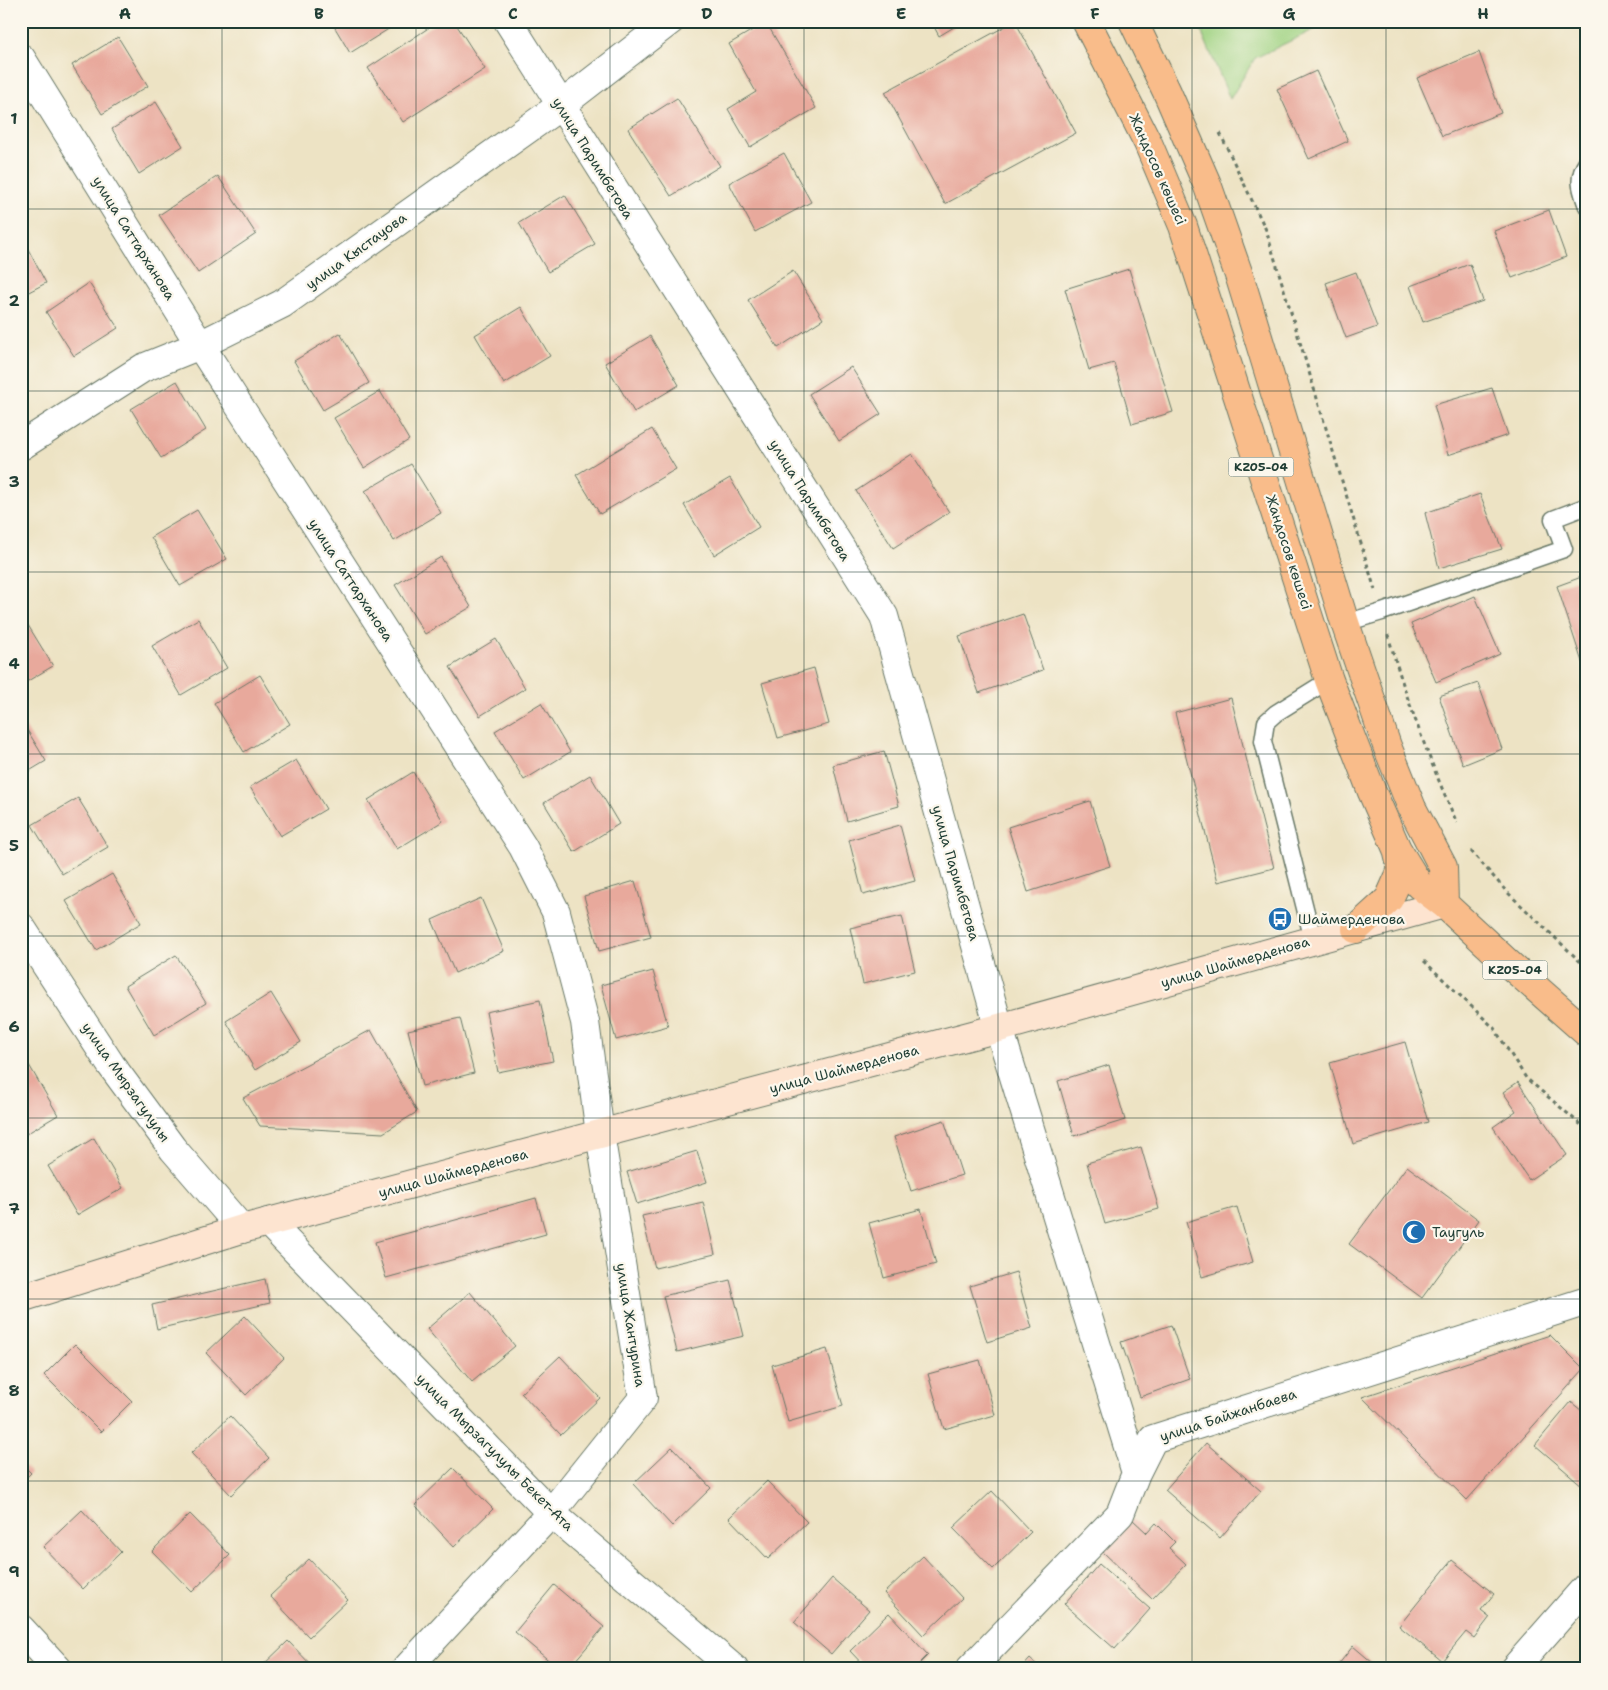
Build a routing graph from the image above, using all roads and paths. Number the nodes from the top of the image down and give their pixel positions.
1 (508, 21) edge
2 (670, 21) edge
3 (1086, 21) edge
4 (1132, 21) edge
5 (21, 58) edge
6 (560, 106) junction
7 (1217, 126) dead end
8 (1587, 162) edge
9 (1587, 206) edge
10 (200, 345) junction
11 (21, 446) edge
12 (1587, 506) edge
13 (1382, 612) junction
14 (1345, 623) junction
15 (1330, 680) junction
16 (1460, 830) dead end
17 (1468, 848) dead end
18 (1398, 849) junction
19 (1444, 904) junction
20 (21, 927) edge
21 (1356, 928) junction
22 (1313, 940) junction
23 (1424, 961) dead end
24 (1587, 968) edge
25 (999, 1028) junction
26 (1587, 1033) edge
27 (1587, 1130) edge
28 (600, 1134) junction
29 (268, 1222) junction
30 (242, 1228) junction
31 (21, 1298) edge
32 (1587, 1301) edge
33 (1136, 1473) junction
34 (551, 1513) junction
35 (1587, 1586) edge
36 (21, 1630) edge
37 (58, 1669) edge
38 (406, 1669) edge
39 (734, 1669) edge
40 (970, 1669) edge
41 (1514, 1669) edge

1 - 6 street, улица Паримбетова
2 - 6 street, улица Кыстауова
3 - 15 main road, Жандосов көшесі / KZ05-04
4 - 14 main road, KZ05-04
5 - 10 street, улица Саттарханова
6 - 10 street, улица Кыстауова
6 - 25 street, улица Паримбетова
7 - 13 path
8 - 9 lane
10 - 11 street, улица Кыстауова
10 - 28 street, улица Саттарханова
12 - 13 lane
13 - 14 lane
13 - 16 path
14 - 19 main road, KZ05-04
15 - 18 main road, Жандосов көшесі / KZ05-04
15 - 22 lane
17 - 24 path
18 - 19 main road, Жандосов көшесі / KZ05-04
18 - 21 main road
19 - 21 street, улица Шаймерденова
19 - 26 main road, Жандосов көшесі / KZ05-04
20 - 30 street, улица Мырзагулулы
21 - 22 street, улица Шаймерденова
22 - 25 street, улица Шаймерденова
23 - 27 path
25 - 28 street, улица Шаймерденова
25 - 33 street, улица Паримбетова
28 - 29 street, улица Шаймерденова
28 - 34 street, улица Жантурина
29 - 30 street, улица Шаймерденова
29 - 34 street, улица Мырзагулулы Бекет-Ата
30 - 31 street, улица Шаймерденова
32 - 33 street, улица Байжанбаева
33 - 40 street, улица Байжанбаева
34 - 38 street, улица Жантурина
34 - 39 street, улица Мырзагулулы Бекет-Ата
35 - 41 street
36 - 37 street

